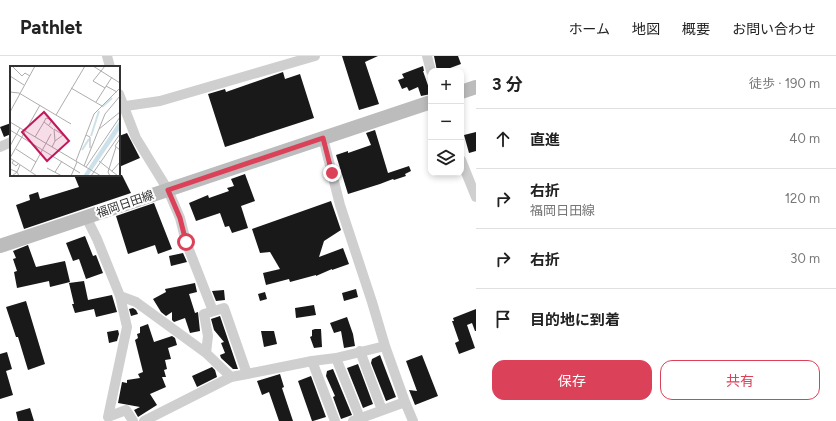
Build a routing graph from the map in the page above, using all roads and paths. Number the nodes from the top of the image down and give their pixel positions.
1 (107, 56) edge
2 (315, 56) edge
3 (426, 56) edge
4 (110, 66) edge
5 (430, 68) edge
6 (476, 87) edge
7 (464, 91) edge
8 (428, 103) edge
9 (121, 107) edge
10 (323, 138) junction
11 (10, 142) edge
12 (0, 147) edge
13 (464, 167) edge
14 (168, 190) junction
15 (476, 197) edge
16 (86, 217) junction
17 (0, 246) edge
18 (120, 296) junction
19 (213, 311) junction
20 (385, 346) junction
21 (360, 351) junction
22 (206, 353) junction
23 (336, 358) junction
24 (312, 361) junction
25 (247, 374) junction
26 (231, 377) junction
27 (405, 402) junction
28 (382, 410) junction
29 (104, 419) edge
30 (147, 420) edge
31 (357, 420) edge
32 (133, 421) edge
33 (335, 421) edge
34 (413, 421) edge

1 - 4 street
2 - 9 street
3 - 5 street
6 - 7 main road
8 - 10 main road, 福岡日田線
9 - 14 street
10 - 14 main road, 福岡日田線
10 - 20 street
11 - 12 street
13 - 15 street
14 - 16 main road, 福岡日田線
14 - 19 street
16 - 17 main road, 福岡日田線
16 - 18 street
18 - 22 street
18 - 29 street
19 - 22 street
19 - 25 street
20 - 21 street
20 - 27 street
21 - 23 street
21 - 28 street
22 - 26 street
23 - 24 street
23 - 31 street
24 - 25 street
24 - 33 street
25 - 26 street
26 - 30 street
27 - 28 street
27 - 34 street
28 - 31 street
29 - 32 street

